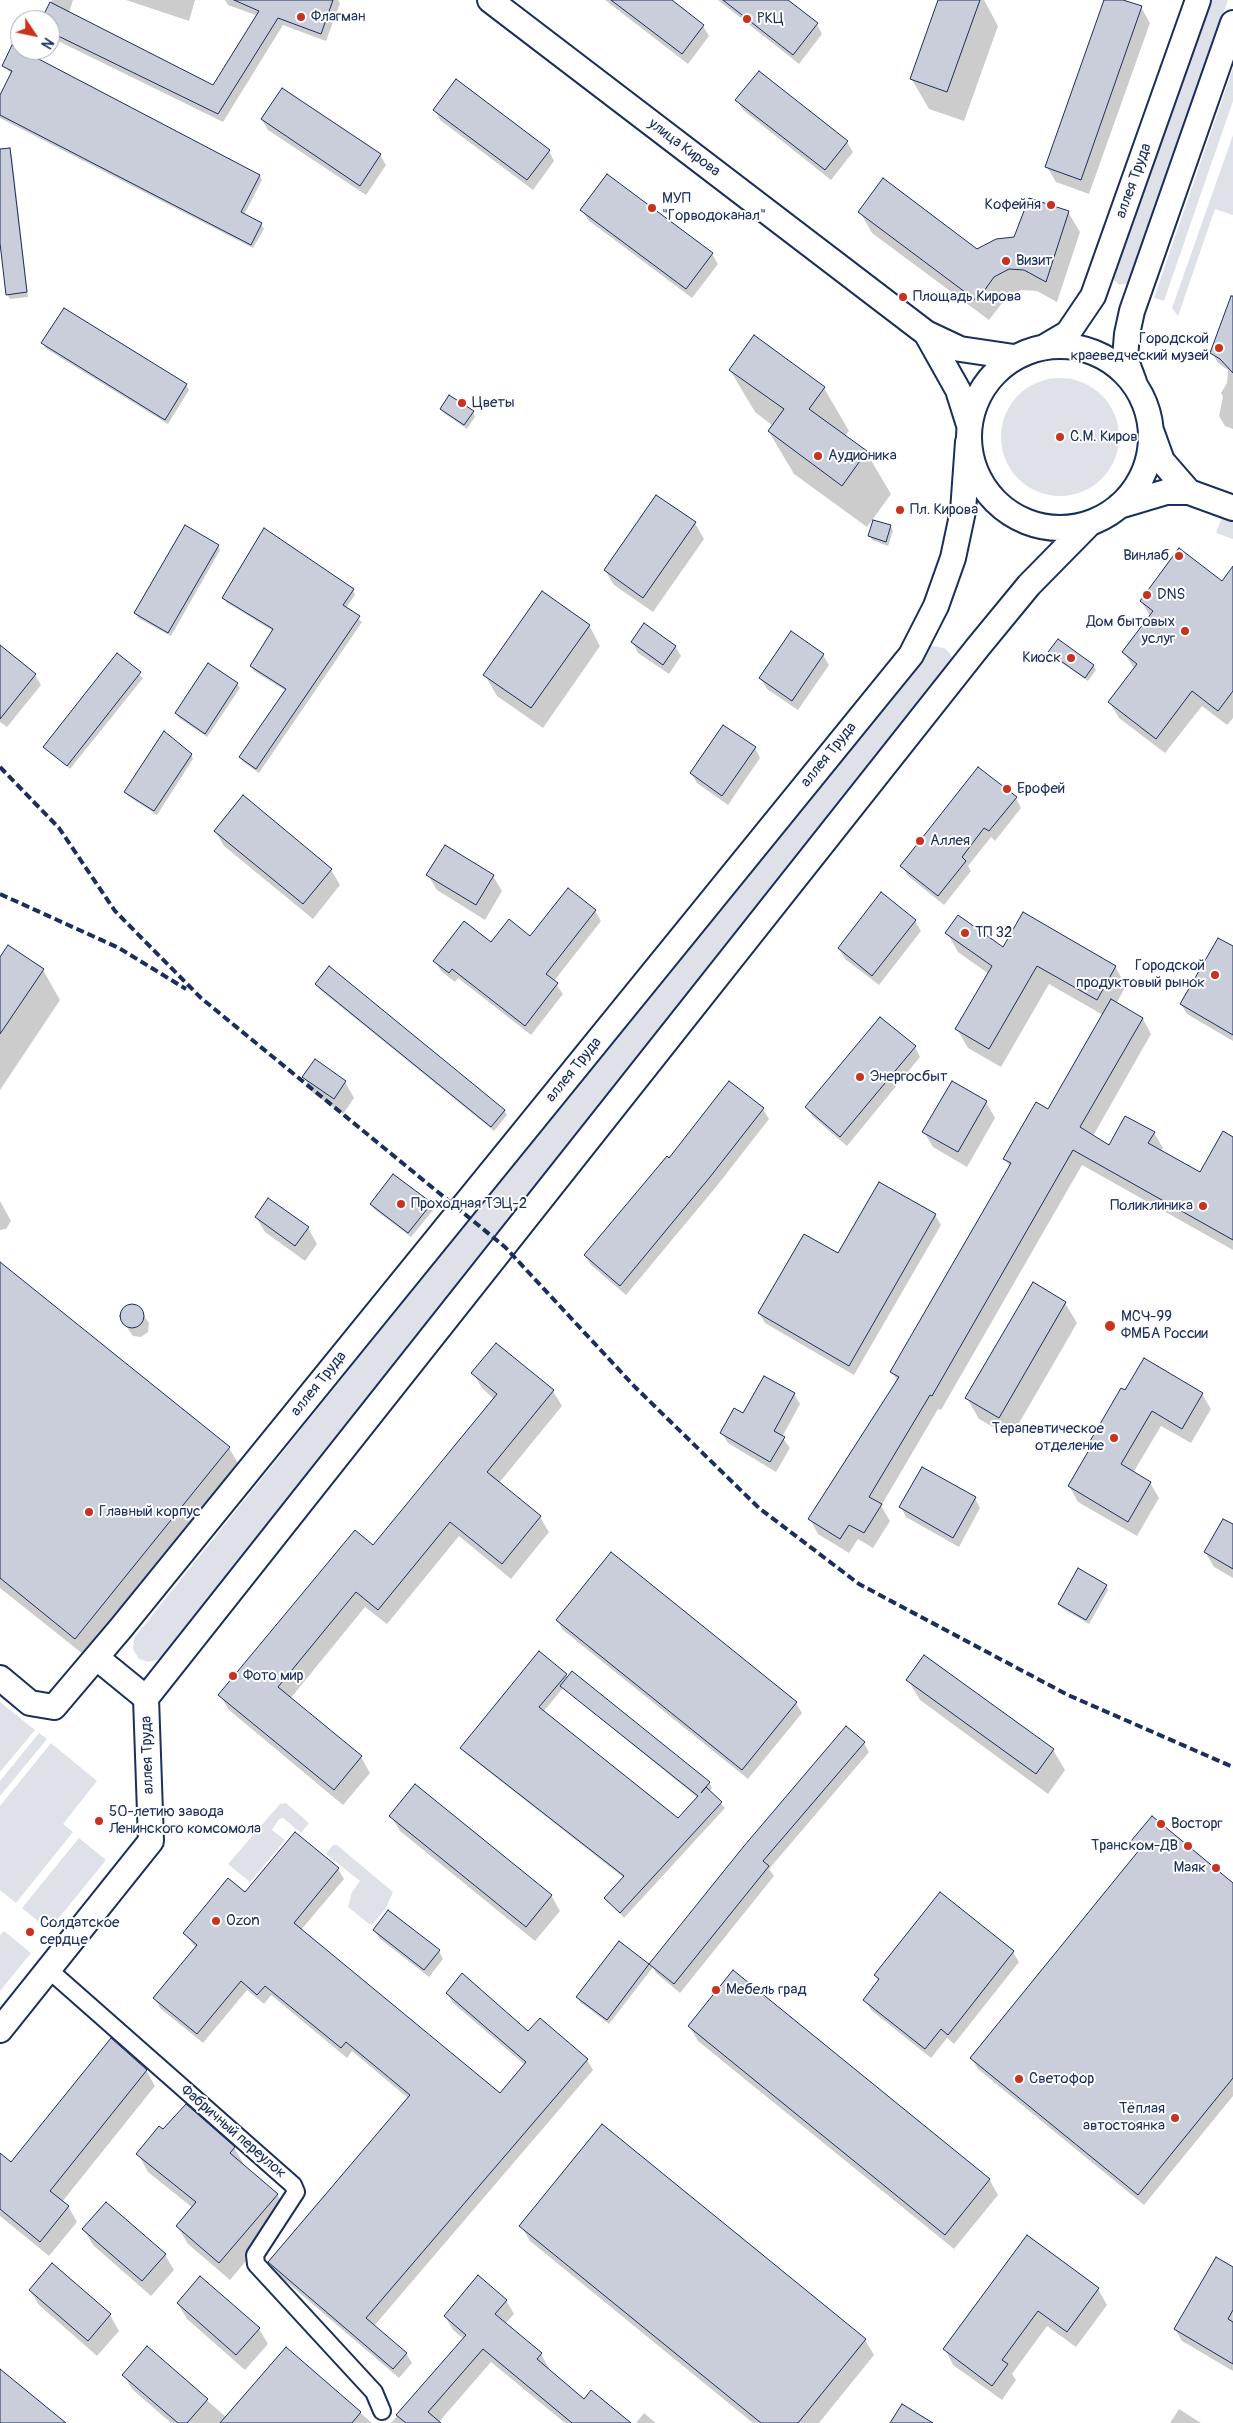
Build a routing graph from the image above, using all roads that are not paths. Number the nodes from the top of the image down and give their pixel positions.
1 (490, 0) edge
2 (1198, 0) edge
3 (1233, 23) edge
4 (926, 333) junction
5 (1046, 346) junction
6 (1014, 358) junction
7 (1134, 384) junction
8 (1151, 431) junction
9 (969, 434) junction
10 (1189, 492) junction
11 (1119, 506) junction
12 (1233, 508) edge
13 (1090, 523) junction
14 (96, 1658) junction
15 (0, 1678) edge
16 (146, 1698) junction
17 (48, 1969) junction
18 (0, 2030) edge
19 (382, 2411) dead end

1 - 4 street, улица Кирова
2 - 5 street, аллея Труда
3 - 7 street
4 - 6 street, улица Кирова
4 - 9 street, улица Кирова
5 - 6 street
5 - 7 street
6 - 9 street
7 - 8 street
8 - 10 street
8 - 11 street
9 - 13 street
9 - 14 street, аллея Труда
10 - 11 street
10 - 12 street
11 - 13 street
13 - 16 street, аллея Труда
14 - 15 street, аллея Труда
14 - 16 street, аллея Труда
16 - 17 street, аллея Труда
17 - 18 street, аллея Труда
17 - 19 street, Фабричный переулок

